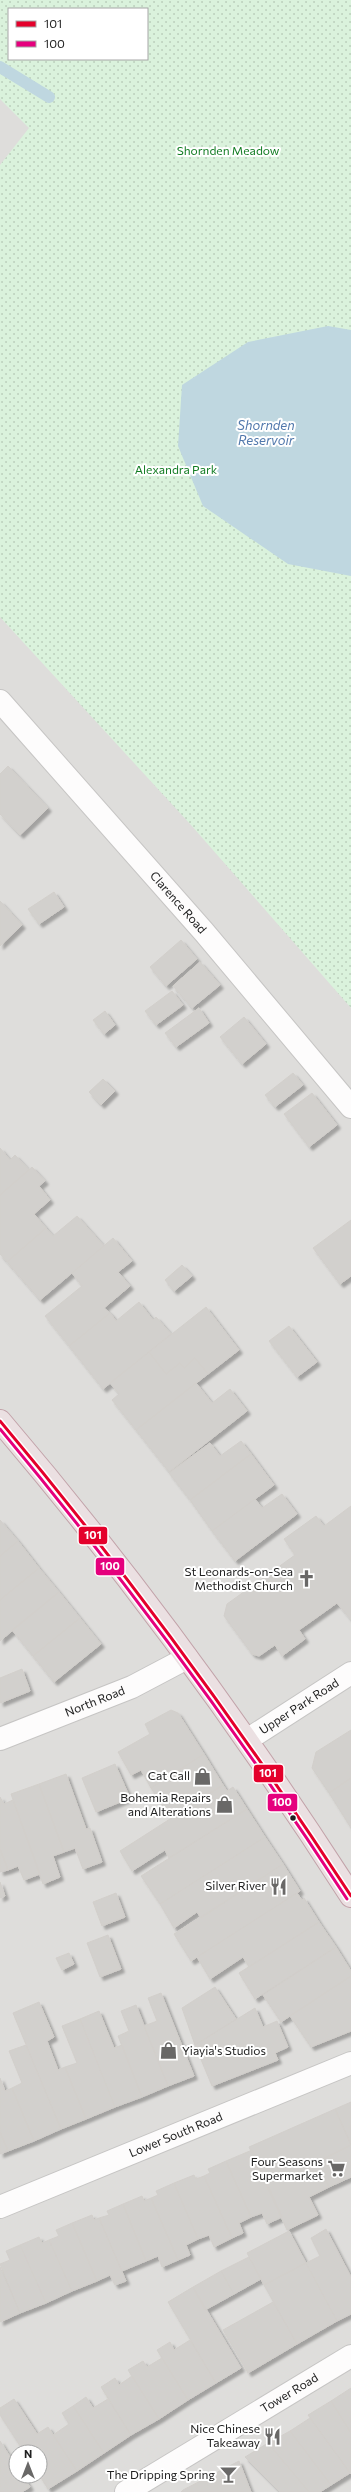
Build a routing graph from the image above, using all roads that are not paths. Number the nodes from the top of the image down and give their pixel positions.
1 (0, 701) edge
2 (351, 1107) edge
3 (0, 1421) edge
4 (188, 1658) junction
5 (351, 1673) edge
6 (0, 1738) edge
7 (247, 1740) junction
8 (351, 1896) edge
9 (351, 2063) edge
10 (0, 2207) edge
11 (351, 2356) edge
12 (126, 2492) edge

1 - 2 street, Clarence Road
3 - 4 highway
4 - 6 street, North Road
4 - 7 highway
5 - 7 street, Upper Park Road
7 - 8 highway
9 - 10 street, Lower South Road
11 - 12 street, Tower Road

